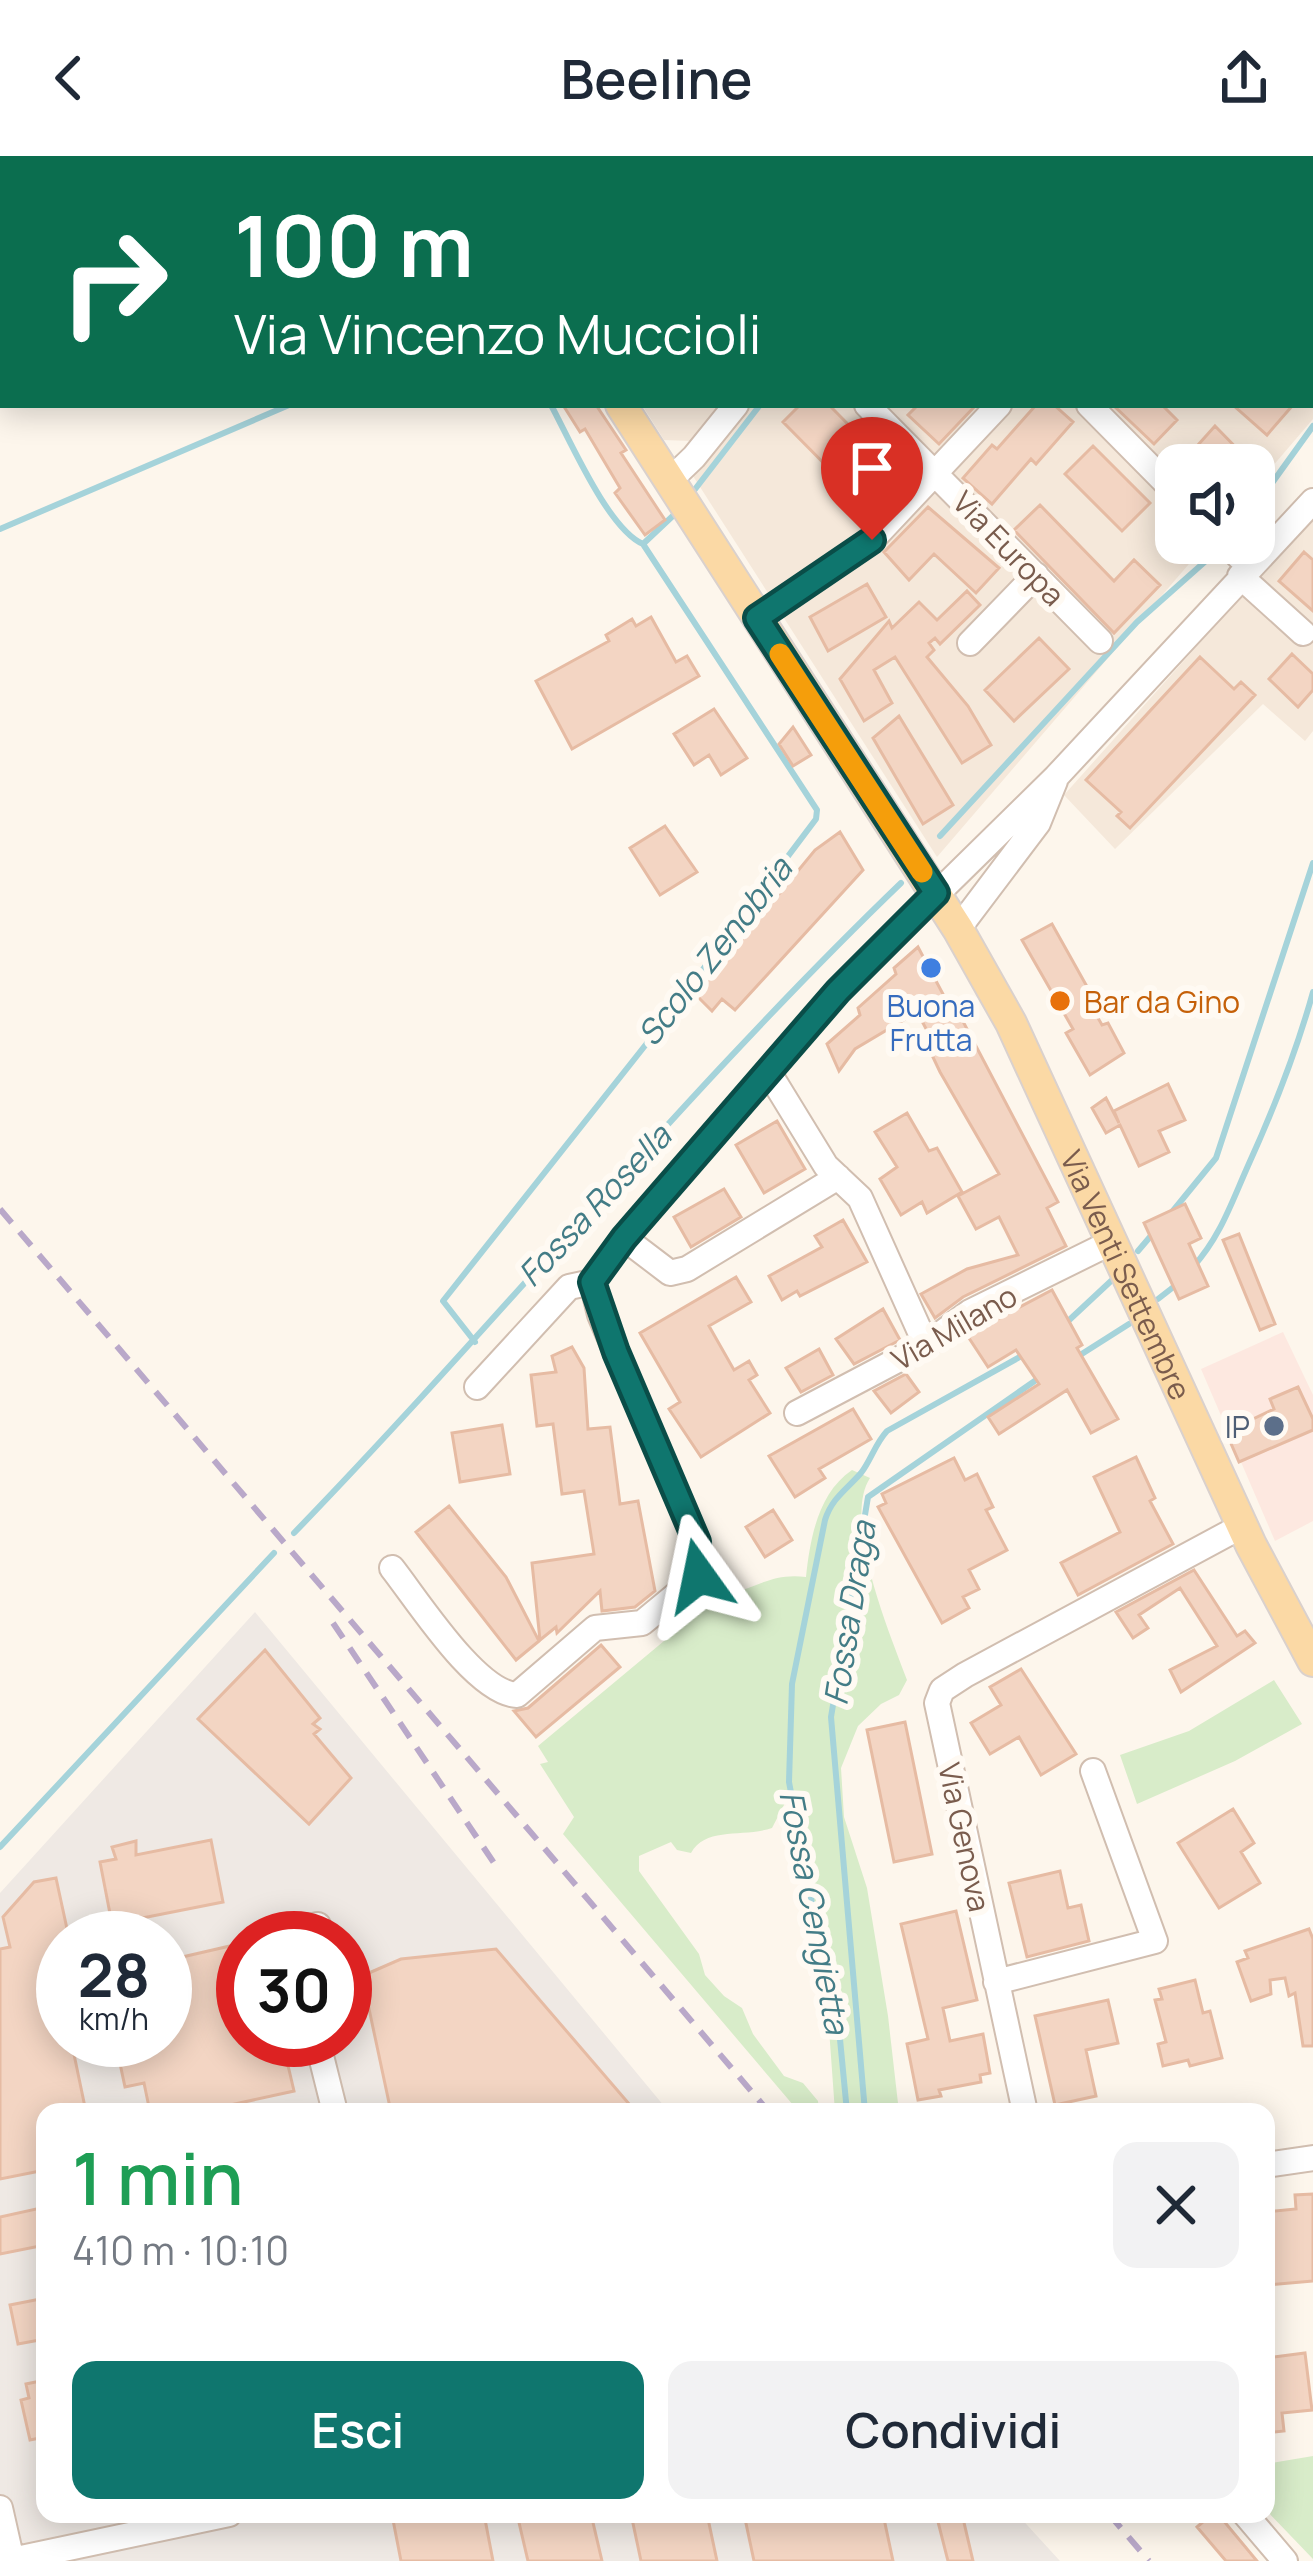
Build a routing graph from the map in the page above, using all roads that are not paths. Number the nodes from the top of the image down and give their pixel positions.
1 (623, 408) edge
2 (734, 408) edge
3 (870, 408) edge
4 (996, 408) edge
5 (1092, 408) edge
6 (1155, 472) edge
7 (937, 473) junction
8 (670, 480) junction
9 (1313, 501) edge
10 (1240, 564) edge
11 (1244, 571) junction
12 (1036, 575) junction
13 (757, 618) junction
14 (1303, 633) dead end
15 (1100, 641) dead end
16 (970, 643) dead end
17 (1056, 777) junction
18 (936, 893) junction
19 (958, 928) junction
20 (769, 1072) junction
21 (838, 1178) junction
22 (624, 1238) junction
23 (1112, 1242) junction
24 (592, 1282) junction
25 (926, 1345) junction
26 (477, 1388) dead end
27 (797, 1413) dead end
28 (1243, 1526) junction
29 (392, 1568) dead end
30 (1313, 1661) edge
31 (1093, 1771) dead end
32 (996, 1982) junction
33 (324, 2067) edge
34 (333, 2103) edge
35 (1023, 2103) edge
36 (1313, 2158) edge
37 (1275, 2164) edge
38 (0, 2508) edge
39 (187, 2523) edge
40 (1253, 2523) edge
41 (10, 2561) edge
42 (1285, 2561) edge

1 - 8 main road, Via Venti Settembre
2 - 8 street
3 - 7 street, Via Europa
4 - 7 street
5 - 6 street
7 - 12 street, Via Europa
7 - 13 street
8 - 13 main road, Via Venti Settembre
9 - 11 street
10 - 11 street
11 - 14 street
11 - 17 street
12 - 15 street, Via Europa
12 - 16 street
13 - 18 main road, Via Venti Settembre
17 - 18 street
17 - 19 street
18 - 19 main road, Via Venti Settembre
18 - 20 street
19 - 23 main road, Via Venti Settembre
20 - 21 street
20 - 22 street
21 - 22 street
21 - 25 street
22 - 24 street
23 - 25 street, Via Milano
23 - 28 main road, Via Venti Settembre
24 - 26 street
24 - 29 street
25 - 27 street, Via Milano
28 - 30 main road, Via Venti Settembre
28 - 32 street, Via Genova
31 - 32 street
32 - 35 street
33 - 34 street
36 - 37 street
38 - 41 street
39 - 41 street
40 - 42 street

